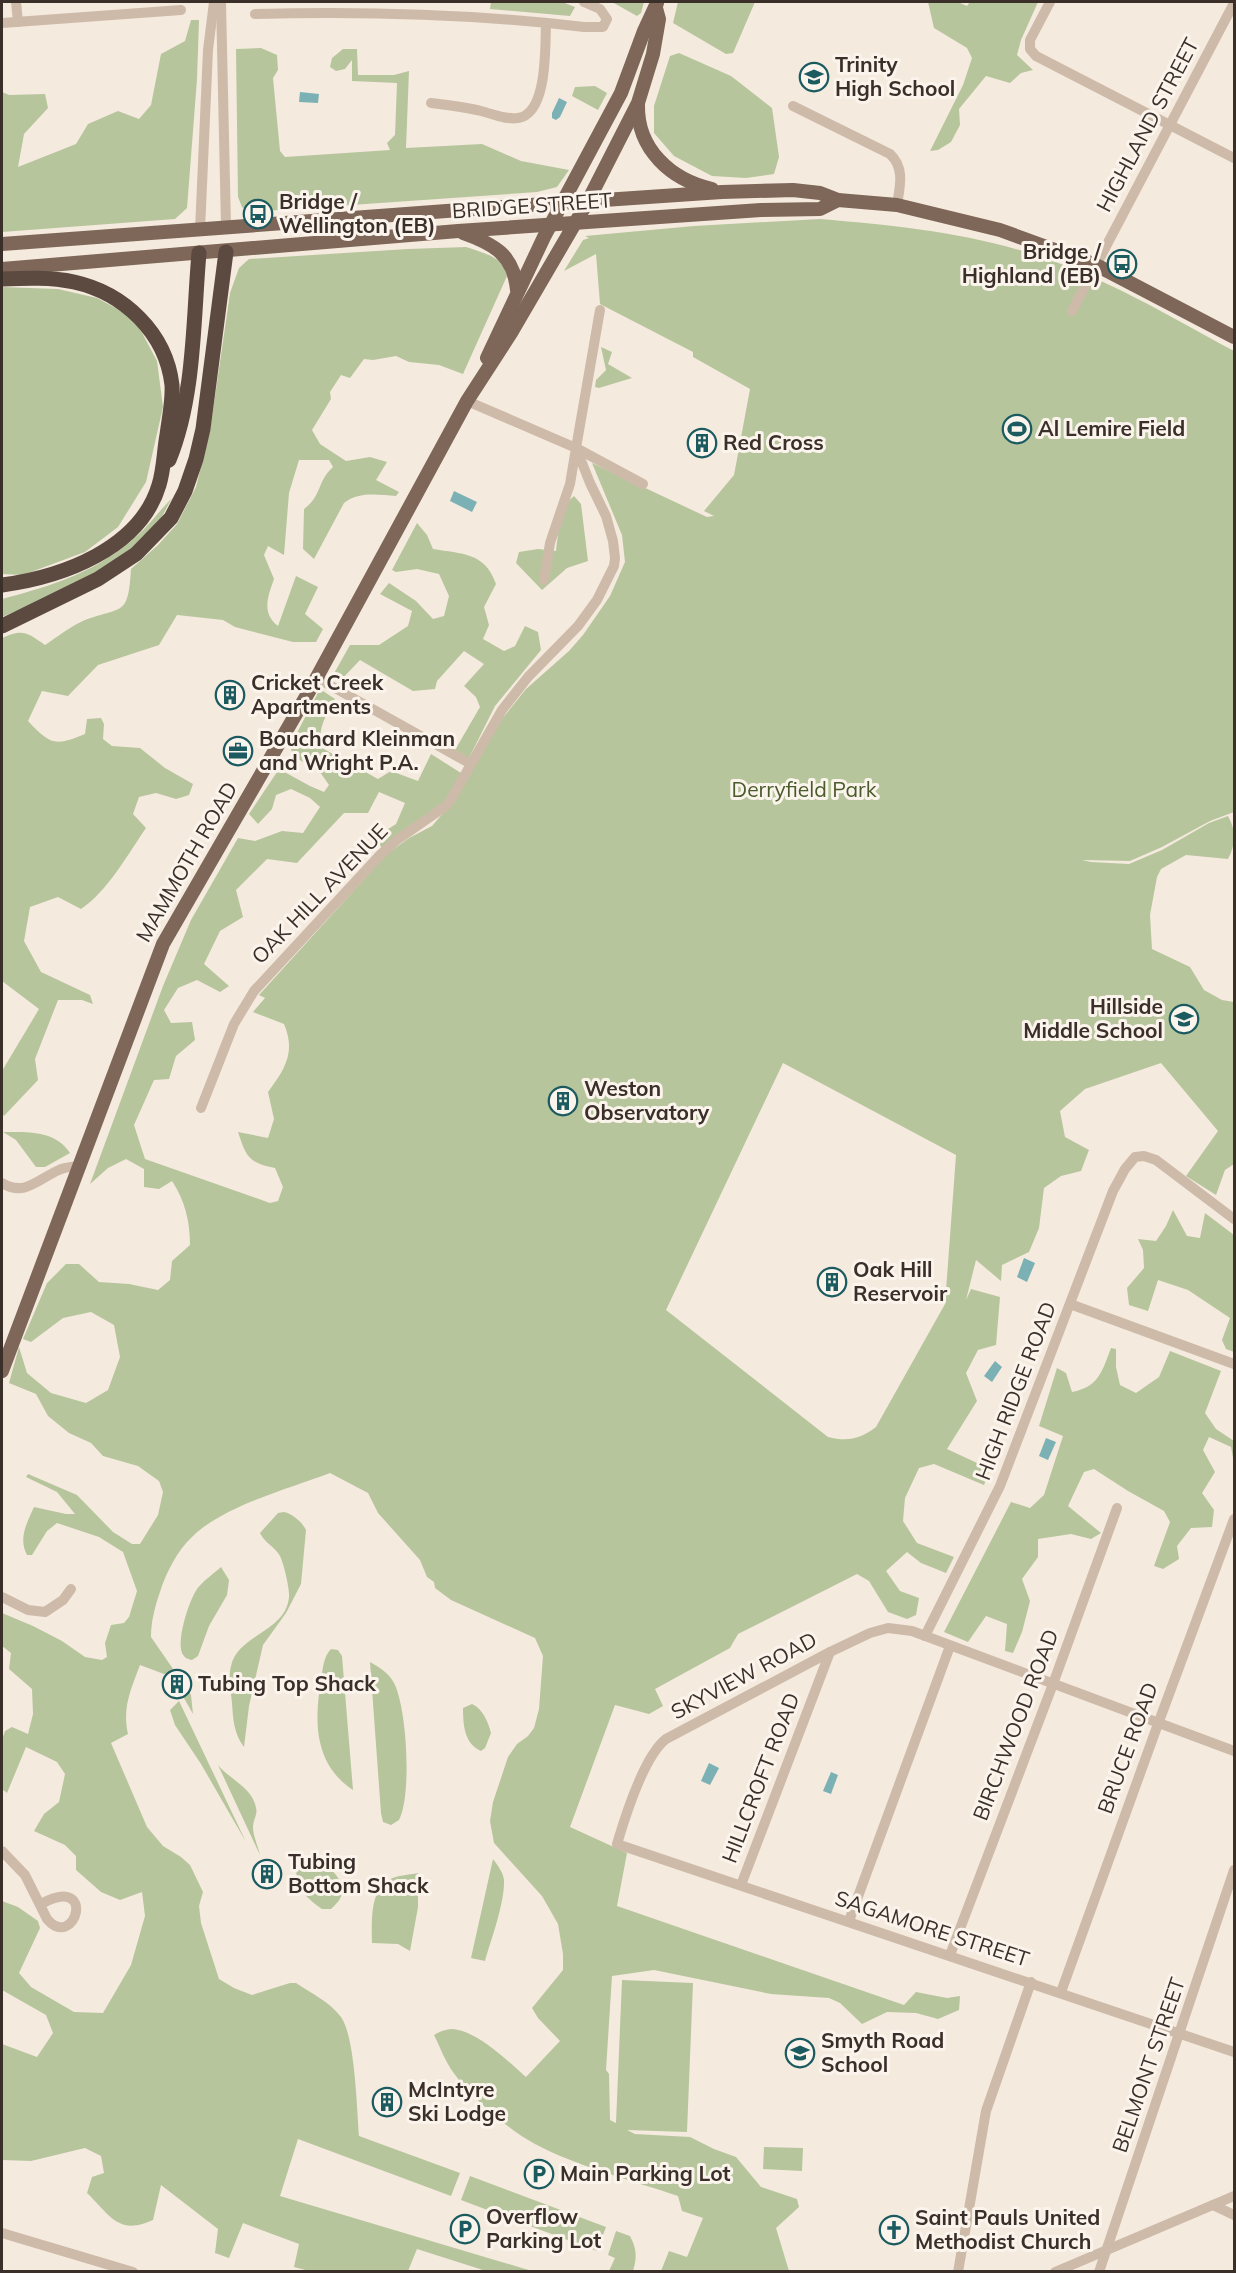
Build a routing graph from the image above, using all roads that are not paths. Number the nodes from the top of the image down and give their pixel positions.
1 (16, 2) edge
2 (214, 2) edge
3 (221, 2) edge
4 (584, 2) edge
5 (1050, 2) edge
6 (1234, 3) edge
7 (657, 5) edge
8 (181, 10) dead end
9 (255, 14) dead end
10 (18, 22) junction
11 (2, 23) edge
12 (546, 23) junction
13 (431, 103) dead end
14 (638, 103) junction
15 (794, 106) dead end
16 (1170, 124) junction
17 (1234, 158) edge
18 (722, 192) junction
19 (838, 200) junction
20 (588, 201) junction
21 (563, 203) junction
22 (897, 205) junction
23 (575, 225) junction
24 (551, 226) junction
25 (226, 227) junction
26 (201, 230) junction
27 (458, 231) junction
28 (2, 244) edge
29 (226, 252) junction
30 (199, 253) junction
31 (1096, 265) junction
32 (2, 269) edge
33 (2, 279) edge
34 (518, 291) junction
35 (600, 310) dead end
36 (1072, 310) dead end
37 (1234, 336) edge
38 (467, 401) junction
39 (576, 448) junction
40 (159, 484) junction
41 (643, 484) dead end
42 (544, 580) dead end
43 (2, 585) edge
44 (2, 626) edge
45 (317, 678) junction
46 (471, 764) junction
47 (201, 1108) dead end
48 (78, 1166) junction
49 (2, 1183) edge
50 (1234, 1219) edge
51 (1070, 1304) junction
52 (1234, 1364) edge
53 (2, 1371) edge
54 (1117, 1508) dead end
55 (1234, 1519) edge
56 (71, 1589) dead end
57 (2, 1597) edge
58 (925, 1636) junction
59 (950, 1646) junction
60 (830, 1652) junction
61 (1053, 1684) junction
62 (1158, 1724) junction
63 (1234, 1751) edge
64 (617, 1844) joint
65 (2, 1851) edge
66 (1234, 1870) edge
67 (741, 1885) junction
68 (40, 1904) dead end
69 (1223, 1905) junction
70 (1234, 1909) edge
71 (849, 1922) junction
72 (950, 1955) junction
73 (1031, 1982) junction
74 (1061, 1992) junction
75 (1181, 2033) junction
76 (1234, 2052) edge
77 (1234, 2196) edge
78 (1213, 2205) junction
79 (1234, 2215) edge
80 (2, 2233) edge
81 (1106, 2251) junction
82 (133, 2271) edge
83 (958, 2271) edge
84 (1055, 2271) edge
85 (1100, 2271) edge

1 - 10 street
2 - 26 street
3 - 25 street
4 - 12 street
5 - 16 street
6 - 16 street, HIGHLAND STREET
7 - 14 main road, MAMMOTH ROAD
7 - 21 main road, MAMMOTH ROAD
8 - 10 street
9 - 12 street
10 - 11 street
12 - 13 street
14 - 18 main road
14 - 20 main road, MAMMOTH ROAD
15 - 22 street
16 - 17 street
16 - 31 street, HIGHLAND STREET
18 - 19 main road, BRIDGE STREET
18 - 20 main road, BRIDGE STREET
19 - 22 main road, BRIDGE STREET
19 - 23 main road, BRIDGE STREET
20 - 21 main road, BRIDGE STREET
20 - 23 main road, MAMMOTH ROAD
21 - 23 main road
21 - 24 main road, MAMMOTH ROAD
21 - 25 main road, BRIDGE STREET
22 - 31 main road, BRIDGE STREET
23 - 24 main road, BRIDGE STREET
23 - 38 main road, MAMMOTH ROAD
24 - 27 main road, BRIDGE STREET
24 - 34 main road, MAMMOTH ROAD
25 - 26 main road, BRIDGE STREET
25 - 29 main road
26 - 28 main road, BRIDGE STREET
26 - 30 main road
27 - 29 main road, BRIDGE STREET
27 - 34 main road
29 - 30 main road, BRIDGE STREET
29 - 44 highway
30 - 32 main road, BRIDGE STREET
30 - 40 highway
31 - 36 street, HIGHLAND STREET
31 - 37 main road, BRIDGE STREET
33 - 40 highway
34 - 38 main road, MAMMOTH ROAD
35 - 39 street
38 - 39 street
38 - 45 main road, MAMMOTH ROAD
39 - 41 street
39 - 42 street
39 - 46 street, OAK HILL AVENUE
40 - 43 highway
45 - 46 street
45 - 48 main road, MAMMOTH ROAD
46 - 47 street, OAK HILL AVENUE
48 - 49 street
48 - 53 main road, MAMMOTH ROAD
50 - 51 street, HIGH RIDGE ROAD
51 - 52 street
51 - 58 street, HIGH RIDGE ROAD
54 - 61 street, BIRCHWOOD ROAD
55 - 62 street, BRUCE ROAD
56 - 57 street
58 - 59 street, SKYVIEW ROAD
58 - 60 street, SKYVIEW ROAD
59 - 61 street, SKYVIEW ROAD
59 - 71 street
60 - 64 street, SKYVIEW ROAD
60 - 67 street, HILLCROFT ROAD
61 - 62 street, SKYVIEW ROAD
61 - 72 street, BIRCHWOOD ROAD
62 - 63 street, SKYVIEW ROAD
62 - 74 street, BRUCE ROAD
64 - 67 street, SAGAMORE STREET
65 - 68 street
66 - 69 street, BELMONT STREET
67 - 71 street, SAGAMORE STREET
69 - 70 street
69 - 75 street, BELMONT STREET
71 - 72 street, SAGAMORE STREET
72 - 73 street, SAGAMORE STREET
73 - 74 street, SAGAMORE STREET
73 - 83 street
74 - 75 street, SAGAMORE STREET
75 - 76 street, SAGAMORE STREET
75 - 81 street, BELMONT STREET
77 - 78 street
78 - 79 street
78 - 81 street
80 - 82 street
81 - 84 street
81 - 85 street, BELMONT STREET

